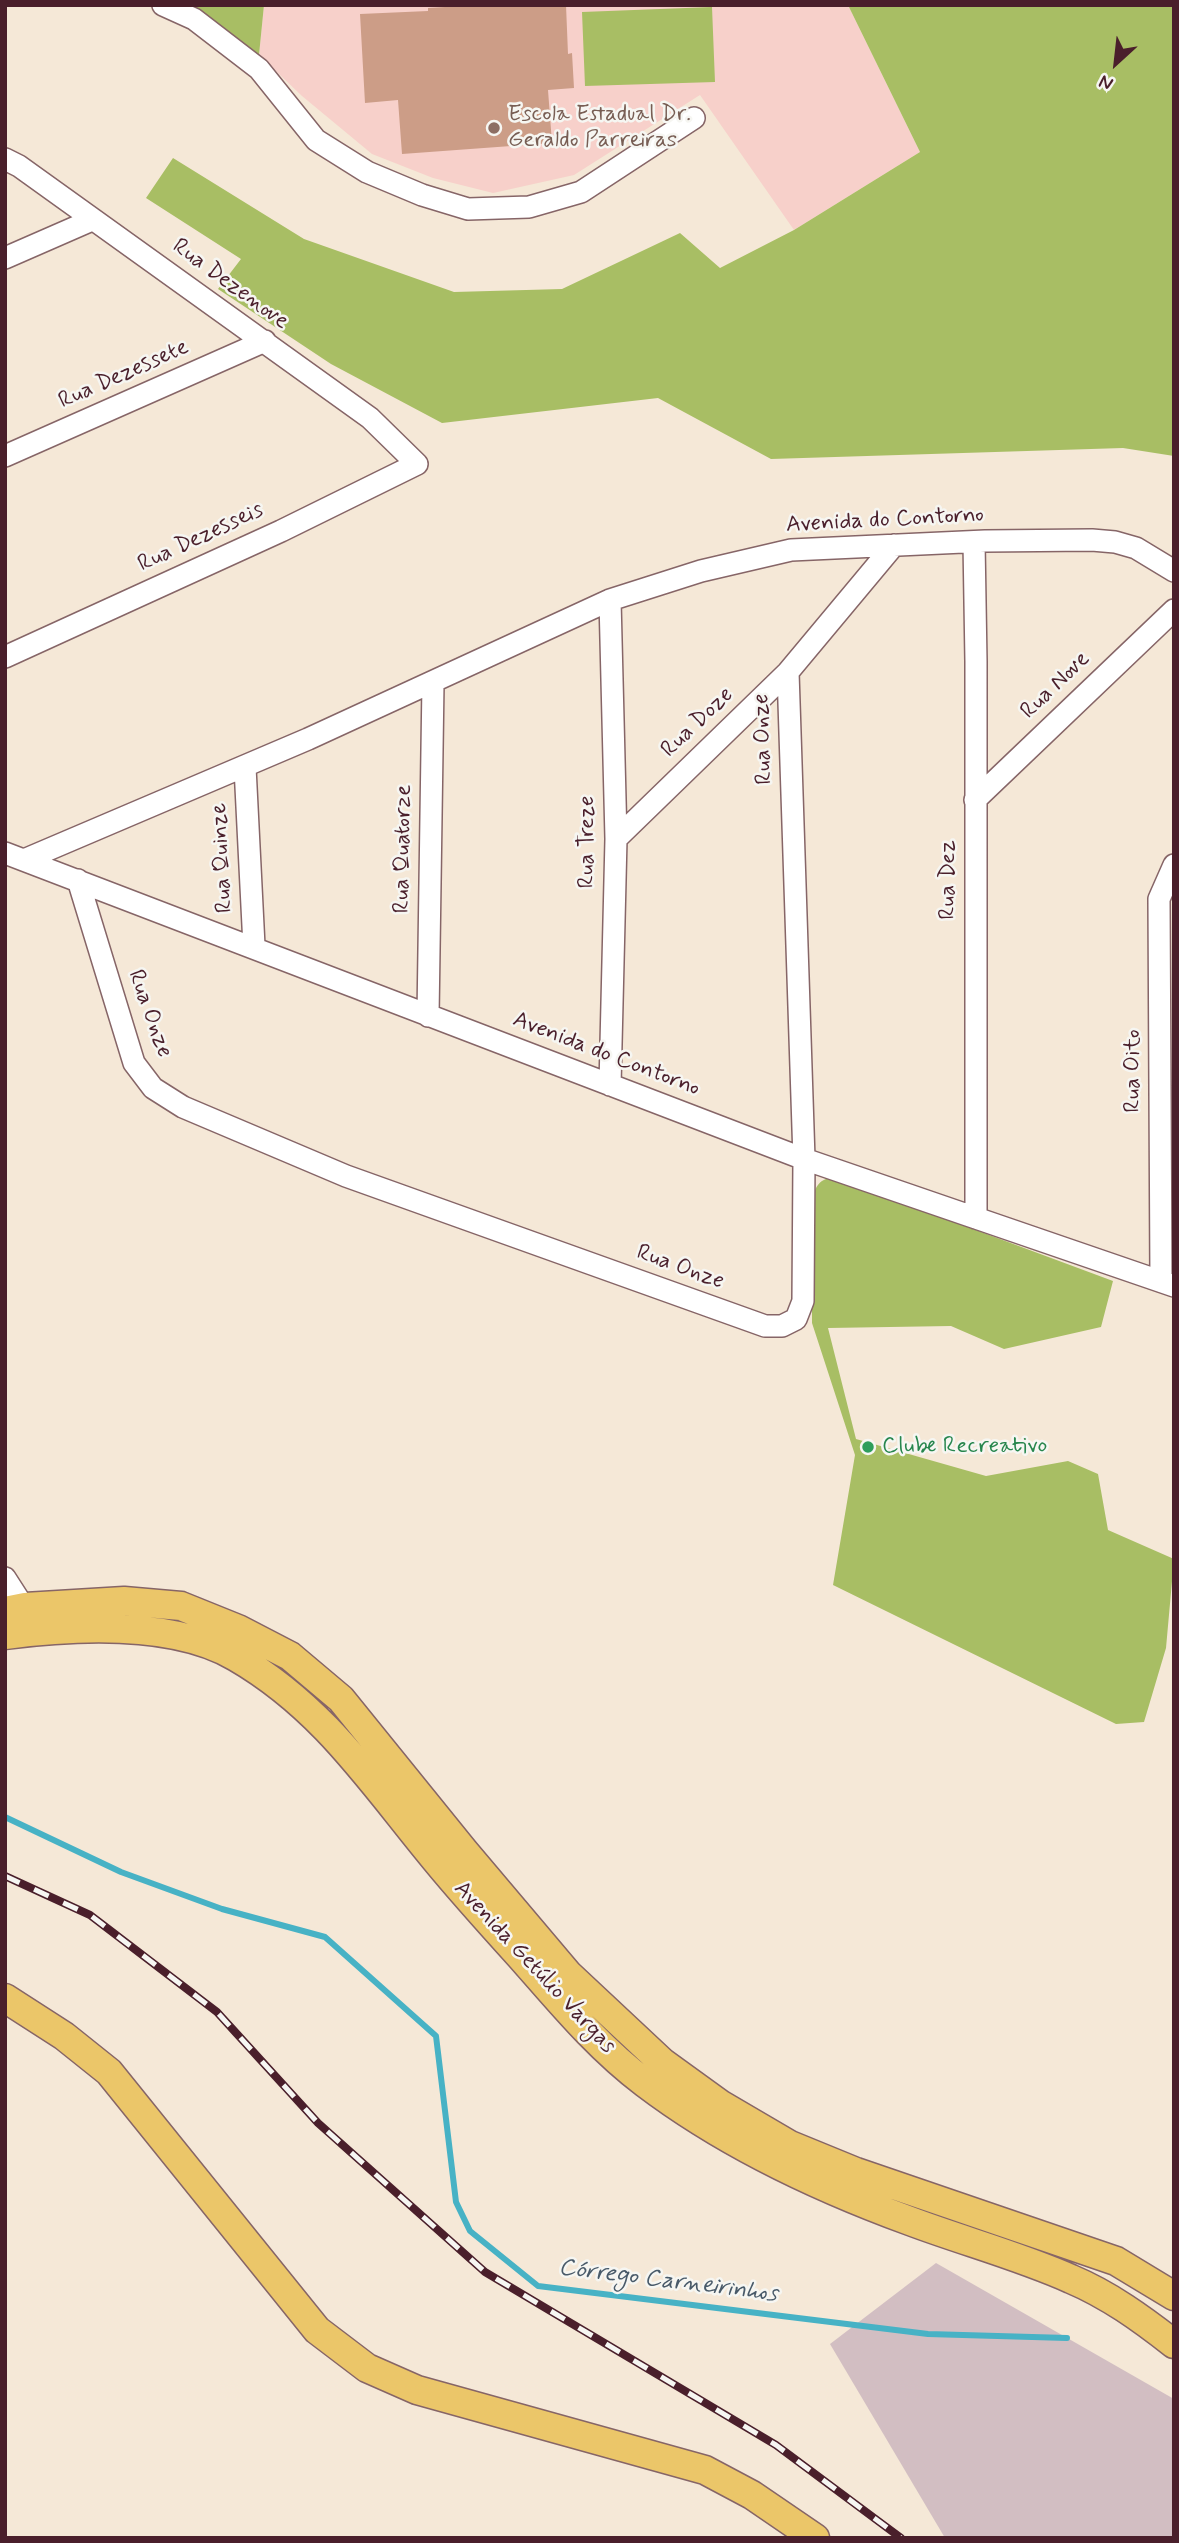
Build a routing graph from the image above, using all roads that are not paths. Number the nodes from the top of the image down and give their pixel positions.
1 (163, 5) edge
2 (694, 118) dead end
3 (5, 159) edge
4 (92, 220) junction
5 (5, 258) edge
6 (265, 341) junction
7 (5, 456) edge
8 (417, 464) joint
9 (974, 542) junction
10 (894, 545) junction
11 (1174, 571) edge
12 (610, 600) junction
13 (1174, 610) edge
14 (5, 657) edge
15 (788, 672) junction
16 (433, 683) junction
17 (245, 767) junction
18 (975, 800) junction
19 (616, 839) junction
20 (15, 856) edge
21 (1174, 865) edge
22 (78, 880) junction
23 (254, 946) junction
24 (428, 1016) junction
25 (610, 1085) junction
26 (804, 1159) junction
27 (976, 1218) junction
28 (1168, 1284) edge
29 (6, 1579) edge
30 (23, 1616) edge
31 (5, 1635) edge
32 (383, 1771) junction
33 (5, 1998) edge
34 (1174, 2296) edge
35 (1174, 2344) edge
36 (815, 2538) edge

1 - 2 street
3 - 4 street, Rua Dezenove
4 - 5 street
4 - 6 street, Rua Dezenove
6 - 7 street, Rua Dezessete
6 - 8 street, Rua Dezenove
8 - 14 street, Rua Dezesseis
9 - 10 street, Avenida do Contorno
9 - 11 street, Avenida do Contorno
9 - 18 street, Rua Dez
10 - 12 street, Avenida do Contorno
10 - 15 street, Rua Doze
12 - 16 street, Avenida do Contorno
12 - 19 street, Rua Treze
13 - 18 street, Rua Nove
15 - 19 street, Rua Doze
15 - 26 street, Rua Onze
16 - 17 street, Avenida do Contorno
16 - 24 street, Rua Quatorze
17 - 20 street, Avenida do Contorno
17 - 23 street, Rua Quinze
18 - 27 street, Rua Dez
19 - 25 street, Rua Treze
20 - 22 street, Avenida do Contorno
21 - 28 street, Rua Oito
22 - 23 street, Avenida do Contorno
22 - 26 street, Rua Onze
23 - 24 street, Avenida do Contorno
24 - 25 street, Avenida do Contorno
25 - 26 street, Avenida do Contorno
26 - 27 street, Avenida do Contorno
27 - 28 street, Avenida do Contorno
29 - 30 street
30 - 31 main road, Avenida Getúlio Vargas
30 - 32 main road, Avenida Getúlio Vargas
32 - 34 main road, Avenida Getúlio Vargas
32 - 35 main road, Avenida Getúlio Vargas
33 - 36 main road

